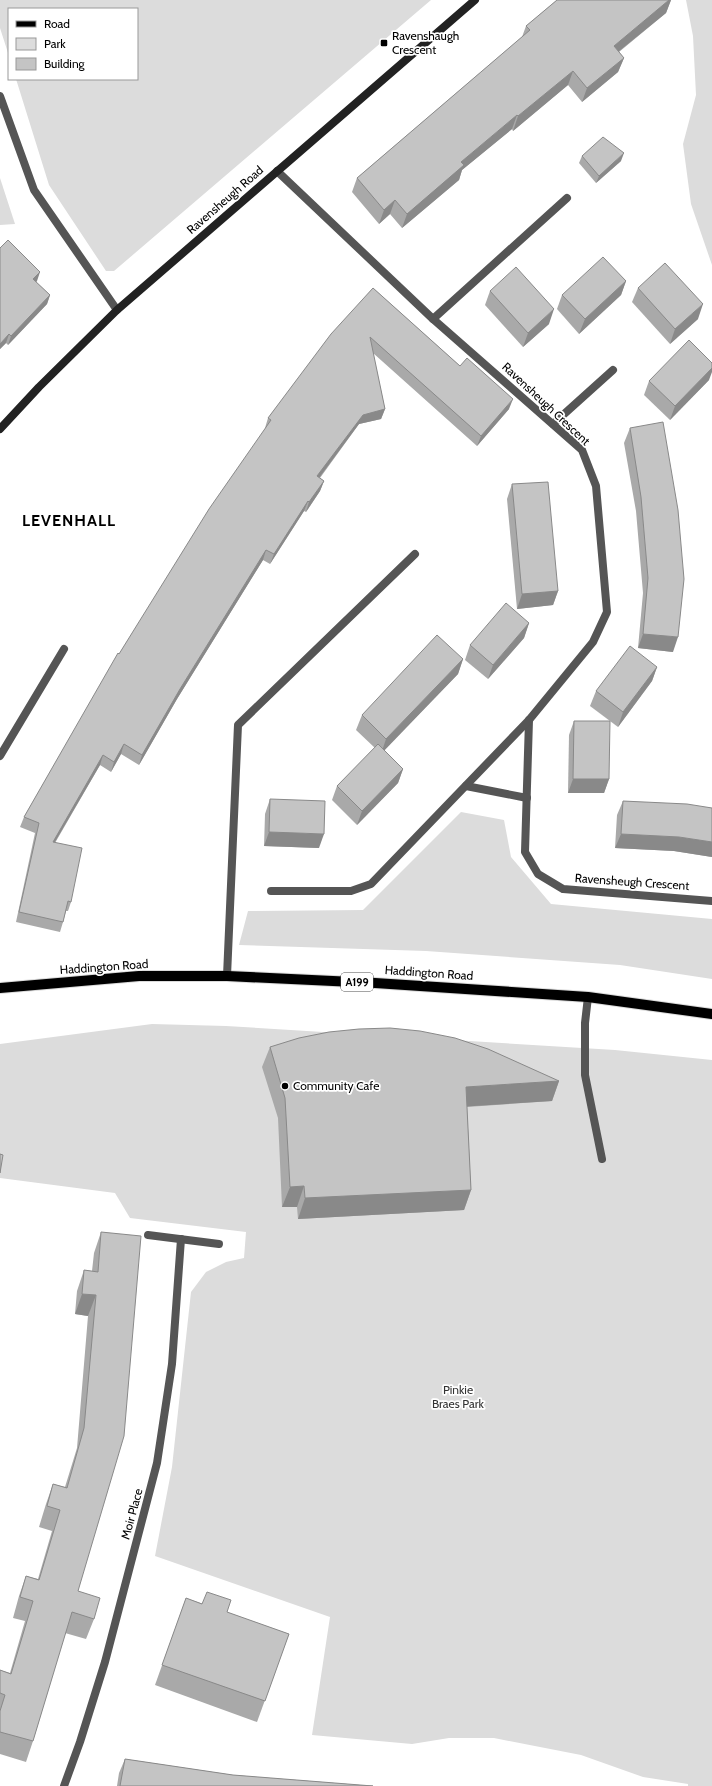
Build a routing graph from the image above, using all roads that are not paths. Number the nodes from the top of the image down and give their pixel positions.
1 (475, 0) edge
2 (0, 96) edge
3 (277, 171) junction
4 (567, 198) dead end
5 (117, 310) junction
6 (433, 319) junction
7 (612, 370) dead end
8 (553, 424) junction
9 (0, 429) edge
10 (415, 554) dead end
11 (64, 649) dead end
12 (530, 720) junction
13 (0, 756) edge
14 (466, 786) junction
15 (527, 798) junction
16 (271, 891) dead end
17 (712, 901) edge
18 (227, 976) junction
19 (0, 988) edge
20 (588, 997) junction
21 (712, 1014) edge
22 (602, 1159) dead end
23 (148, 1235) dead end
24 (181, 1239) junction
25 (219, 1244) dead end
26 (64, 1786) edge

1 - 3 main road, Ravensheugh Road
2 - 5 street
3 - 5 main road, Ravensheugh Road
3 - 6 street, Ravensheugh Crescent
4 - 6 street
5 - 9 main road, Ravensheugh Road
6 - 8 street, Ravensheugh Crescent
7 - 8 street
8 - 12 street, Ravensheugh Crescent
10 - 18 street
11 - 13 street
12 - 14 street, Ravensheugh Crescent
12 - 15 street, Ravensheugh Crescent
14 - 15 street
14 - 16 street, Ravensheugh Crescent
15 - 17 street, Ravensheugh Crescent
18 - 19 main road, Haddington Road / A199
18 - 20 main road, Haddington Road / A199
20 - 21 main road, Haddington Road / A199
20 - 22 street
23 - 24 street
24 - 25 street
24 - 26 street, Moir Place

